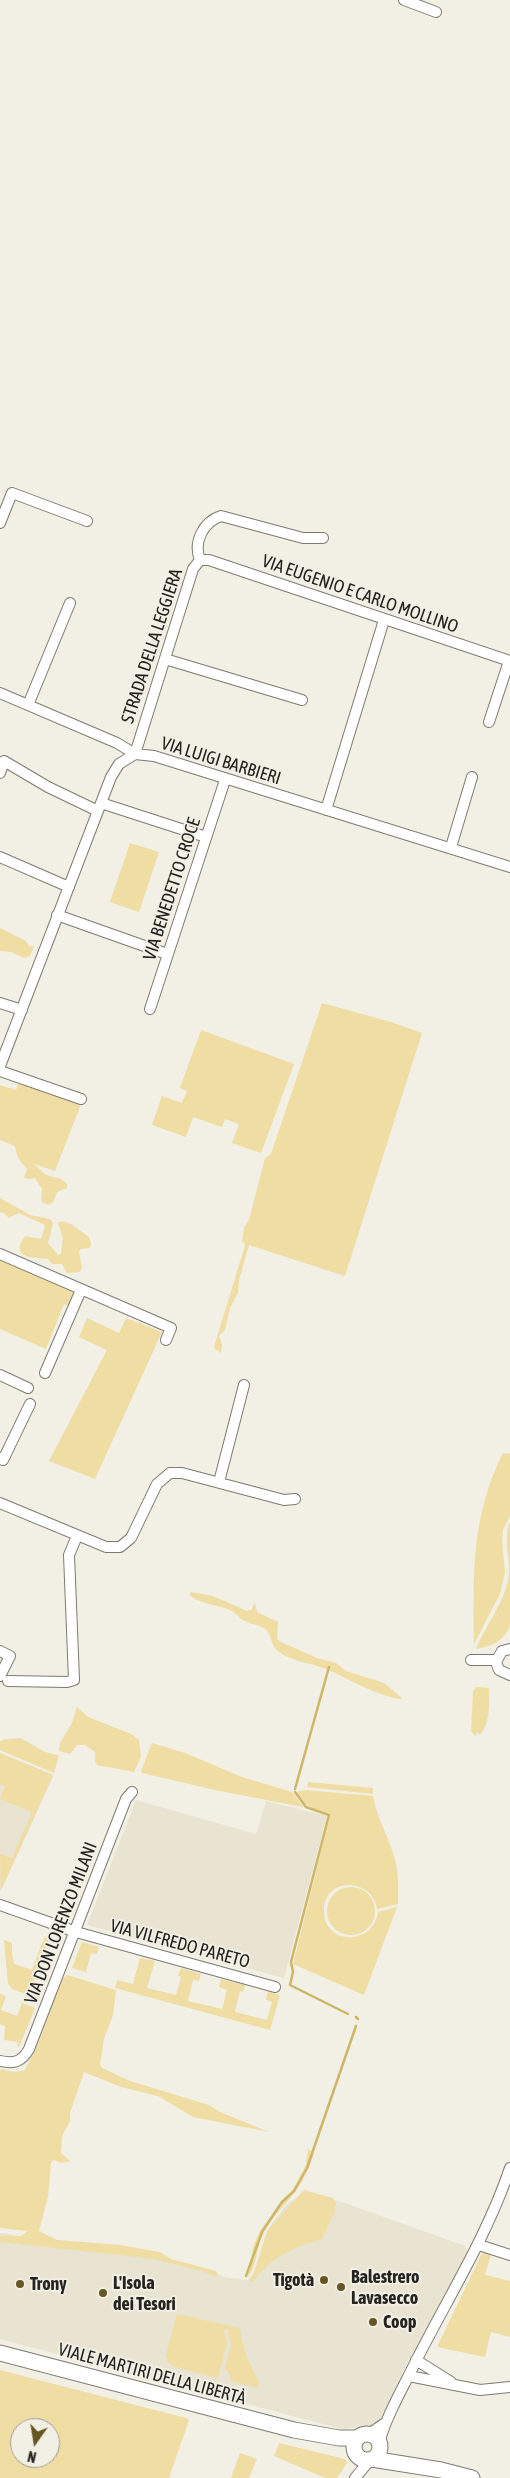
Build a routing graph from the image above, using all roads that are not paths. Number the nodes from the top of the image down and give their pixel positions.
1 (404, 0) edge
2 (436, 12) dead end
3 (87, 521) dead end
4 (0, 523) edge
5 (323, 538) dead end
6 (200, 560) junction
7 (70, 603) dead end
8 (384, 620) junction
9 (165, 659) junction
10 (509, 661) edge
11 (0, 693) edge
12 (302, 700) dead end
13 (28, 705) junction
14 (489, 722) dead end
15 (134, 754) junction
16 (0, 773) edge
17 (472, 777) dead end
18 (225, 780) junction
19 (99, 807) junction
20 (326, 810) junction
21 (206, 838) junction
22 (450, 847) junction
23 (0, 857) edge
24 (510, 867) edge
25 (69, 887) junction
26 (57, 915) junction
27 (167, 954) junction
28 (0, 1003) edge
29 (150, 1009) dead end
30 (22, 1010) junction
31 (0, 1066) edge
32 (0, 1071) edge
33 (82, 1099) dead end
34 (0, 1254) edge
35 (81, 1290) junction
36 (166, 1340) dead end
37 (45, 1373) dead end
38 (0, 1375) edge
39 (244, 1384) dead end
40 (28, 1388) dead end
41 (30, 1404) dead end
42 (0, 1458) edge
43 (219, 1482) junction
44 (294, 1499) dead end
45 (0, 1503) edge
46 (77, 1536) junction
47 (508, 1648) edge
48 (0, 1651) edge
49 (471, 1660) dead end
50 (496, 1660) junction
51 (510, 1675) edge
52 (4, 1679) edge
53 (132, 1792) dead end
54 (0, 1904) edge
55 (76, 1932) junction
56 (275, 1987) dead end
57 (0, 2061) edge
58 (510, 2168) edge
59 (479, 2245) junction
60 (510, 2255) edge
61 (0, 2353) edge
62 (416, 2360) junction
63 (408, 2376) junction
64 (456, 2385) junction
65 (510, 2387) edge
66 (368, 2449) junction
67 (449, 2474) edge
68 (354, 2478) edge
69 (472, 2478) edge

1 - 2 street
3 - 4 street
5 - 6 street, STRADA DELLA LEGGIERA
6 - 8 street, VIA EUGENIO E CARLO MOLLINO
6 - 9 street, STRADA DELLA LEGGIERA
7 - 13 street
8 - 10 street, VIA EUGENIO E CARLO MOLLINO
8 - 20 street
9 - 12 street
9 - 15 street, STRADA DELLA LEGGIERA
10 - 14 street
11 - 13 street
13 - 15 street
15 - 18 street, VIA LUIGI BARBIERI
15 - 19 street, VIA LUIGI BARBIERI
16 - 19 street
17 - 22 street
18 - 20 street, VIA LUIGI BARBIERI
18 - 21 street, VIA BENEDETTO CROCE
19 - 21 street
19 - 25 street, VIA LUIGI BARBIERI
20 - 22 street, VIA LUIGI BARBIERI
21 - 27 street, VIA BENEDETTO CROCE
22 - 24 street, VIA LUIGI BARBIERI
23 - 25 street
25 - 26 street, VIA LUIGI BARBIERI
26 - 27 street
26 - 30 street, VIA LUIGI BARBIERI
27 - 29 street, VIA BENEDETTO CROCE
28 - 30 street
30 - 31 street, VIA LUIGI BARBIERI
32 - 33 street
34 - 35 street
35 - 36 street
35 - 37 street
38 - 40 street
39 - 43 street
41 - 42 street
43 - 44 street
43 - 46 street
45 - 46 street
46 - 52 street
47 - 50 street
48 - 52 street
49 - 50 street
50 - 51 street
53 - 55 street, VIA DON LORENZO MILANI
54 - 55 street, VIA VILFREDO PARETO
55 - 56 street, VIA VILFREDO PARETO
55 - 57 street, VIA DON LORENZO MILANI
58 - 59 street
59 - 60 street
59 - 62 street
61 - 66 main road, VIALE MARTIRI DELLA LIBERTÀ
62 - 63 street
62 - 64 street
63 - 64 street
63 - 66 street
64 - 65 street
66 - 67 main road, VIALE MARTIRI DELLA LIBERTÀ
66 - 68 street
67 - 69 main road, VIALE MARTIRI DELLA LIBERTÀ

